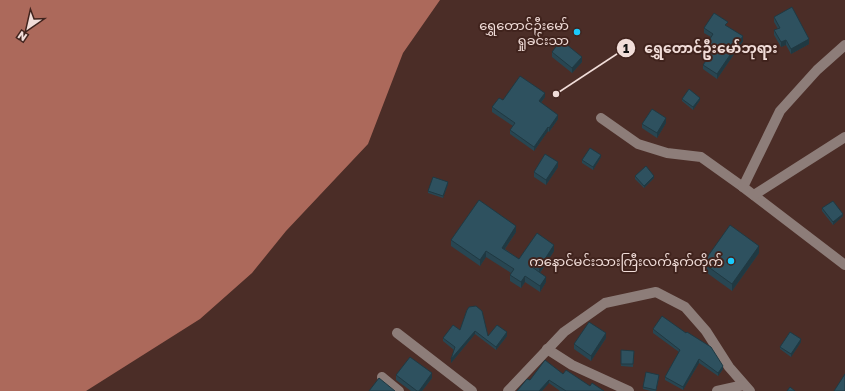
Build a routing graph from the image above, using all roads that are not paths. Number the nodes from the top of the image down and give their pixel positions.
1 (845, 45) edge
2 (601, 118) dead end
3 (845, 137) edge
4 (743, 187) junction
5 (754, 196) junction
6 (845, 265) edge
7 (397, 333) dead end
8 (547, 349) junction
9 (382, 376) dead end
10 (747, 388) edge
11 (399, 391) edge
12 (472, 391) edge
13 (508, 391) edge
14 (629, 391) edge
15 (718, 391) edge

1 - 4 street
2 - 4 street
3 - 5 street
4 - 5 street
5 - 6 street
7 - 12 street
8 - 10 street
8 - 13 street
8 - 14 street
9 - 11 street
10 - 15 street

